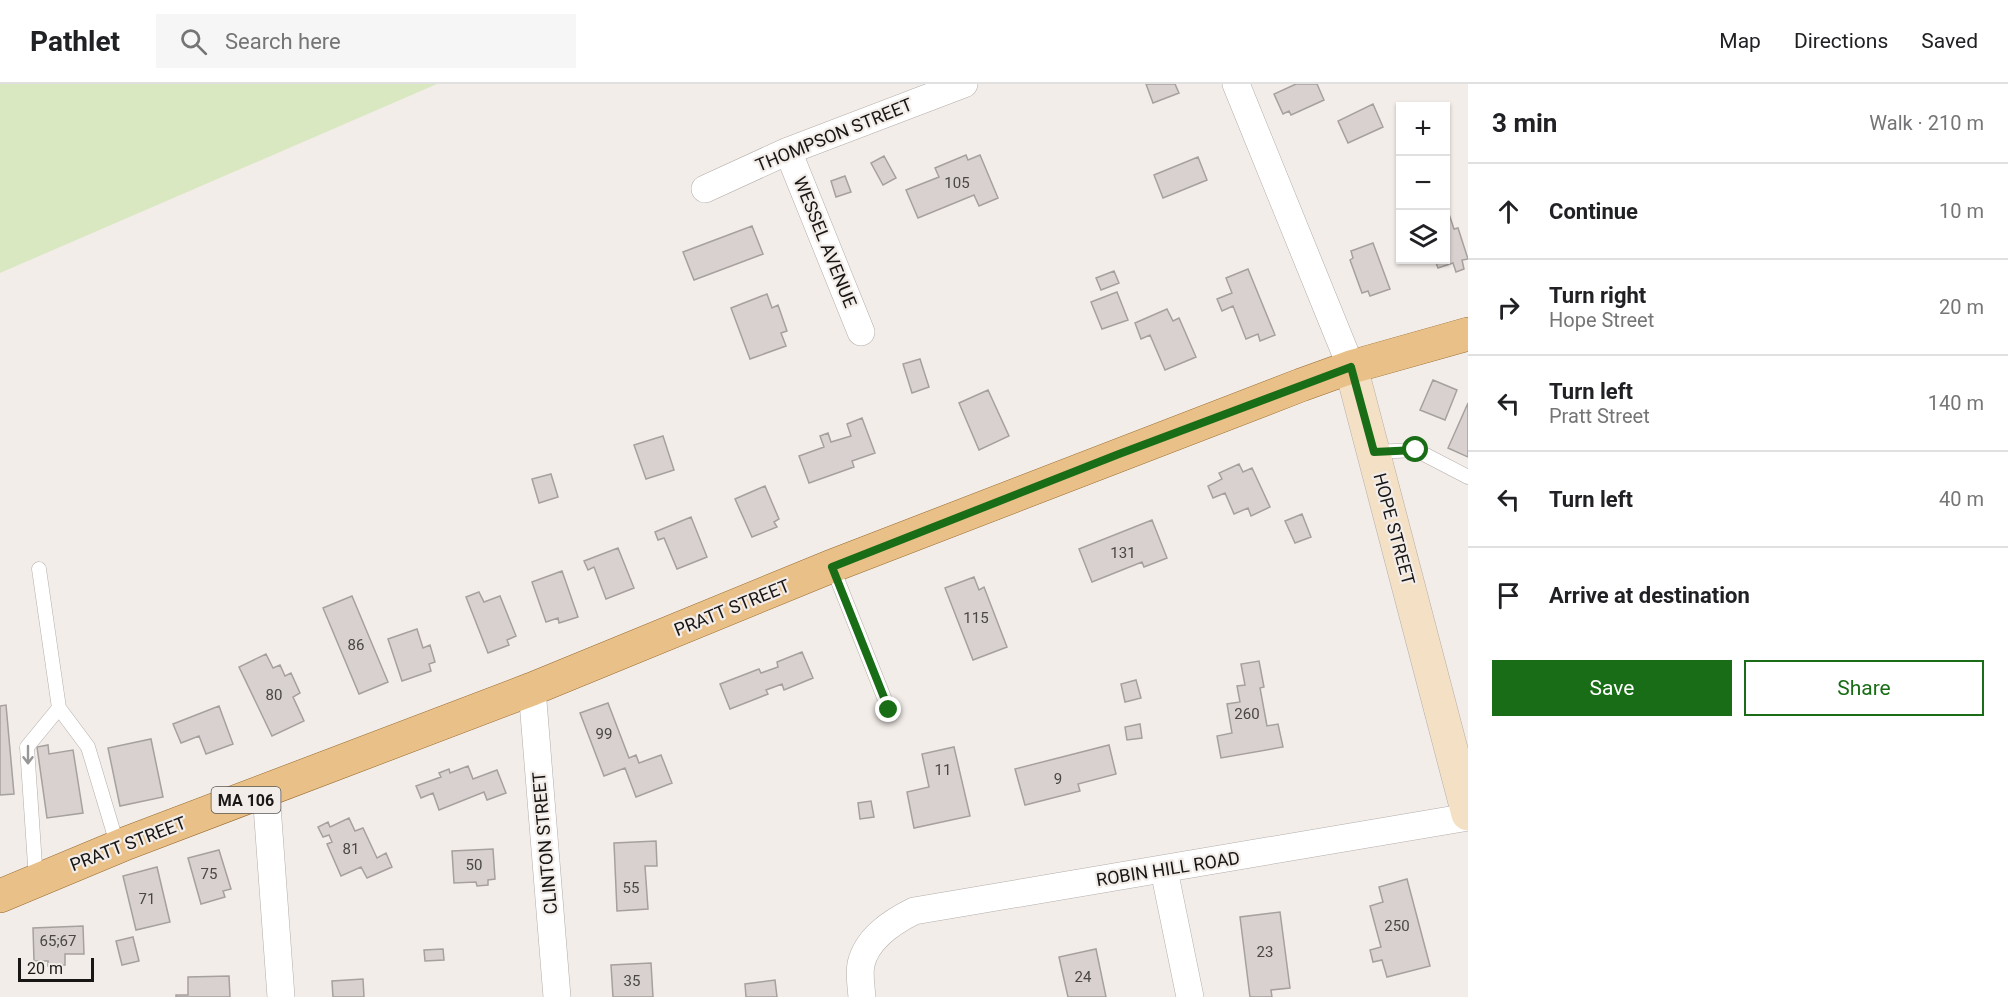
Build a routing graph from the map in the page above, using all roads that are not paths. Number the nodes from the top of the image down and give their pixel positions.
1 (964, 84) edge
2 (1236, 84) edge
3 (788, 151) junction
4 (705, 189) dead end
5 (861, 332) dead end
6 (1465, 337) edge
7 (1351, 367) junction
8 (1374, 452) junction
9 (1468, 477) edge
10 (832, 567) junction
11 (39, 570) dead end
12 (532, 689) junction
13 (59, 708) junction
14 (889, 710) dead end
15 (266, 792) junction
16 (1468, 816) edge
17 (118, 847) junction
18 (1164, 870) junction
19 (36, 881) junction
20 (0, 896) edge
21 (281, 997) edge
22 (557, 997) edge
23 (861, 997) edge
24 (1190, 997) edge

1 - 3 street, THOMPSON STREET
2 - 7 street, HOPE STREET
3 - 4 street, THOMPSON STREET
3 - 5 street, WESSEL AVENUE
6 - 7 main road, PRATT STREET / MA 106
7 - 8 main road, HOPE STREET
7 - 10 main road, PRATT STREET / MA 106
8 - 9 lane
8 - 16 main road, HOPE STREET
10 - 12 main road, PRATT STREET / MA 106
10 - 14 lane
11 - 13 lane
12 - 15 main road, PRATT STREET / MA 106
12 - 22 street, CLINTON STREET
13 - 17 lane
13 -> 19 lane
15 - 17 main road, PRATT STREET / MA 106
15 - 21 street
16 - 18 street, ROBIN HILL ROAD
17 - 19 main road, PRATT STREET / MA 106
18 - 23 street, ROBIN HILL ROAD
18 - 24 street
19 - 20 main road, PRATT STREET / MA 106

